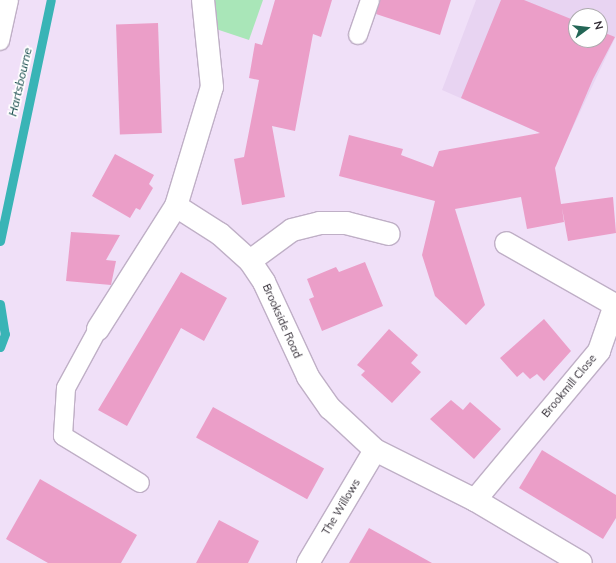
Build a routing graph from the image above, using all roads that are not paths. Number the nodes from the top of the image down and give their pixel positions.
1 (9, 0) edge
2 (203, 0) edge
3 (370, 0) edge
4 (358, 35) dead end
5 (0, 41) edge
6 (176, 206) junction
7 (389, 234) dead end
8 (506, 244) dead end
9 (250, 261) junction
10 (98, 329) joint
11 (376, 450) junction
12 (140, 483) dead end
13 (475, 500) junction
14 (308, 563) edge
15 (581, 563) edge

1 - 5 lane
2 - 6 street
3 - 4 lane
6 - 9 street, Brookside Road
6 - 10 street
7 - 9 street
8 - 13 street, Brookmill Close
9 - 11 street, Brookside Road
10 - 12 lane
11 - 13 street, Brookside Road
11 - 14 street, The Willows
13 - 15 street, Brookside Road

